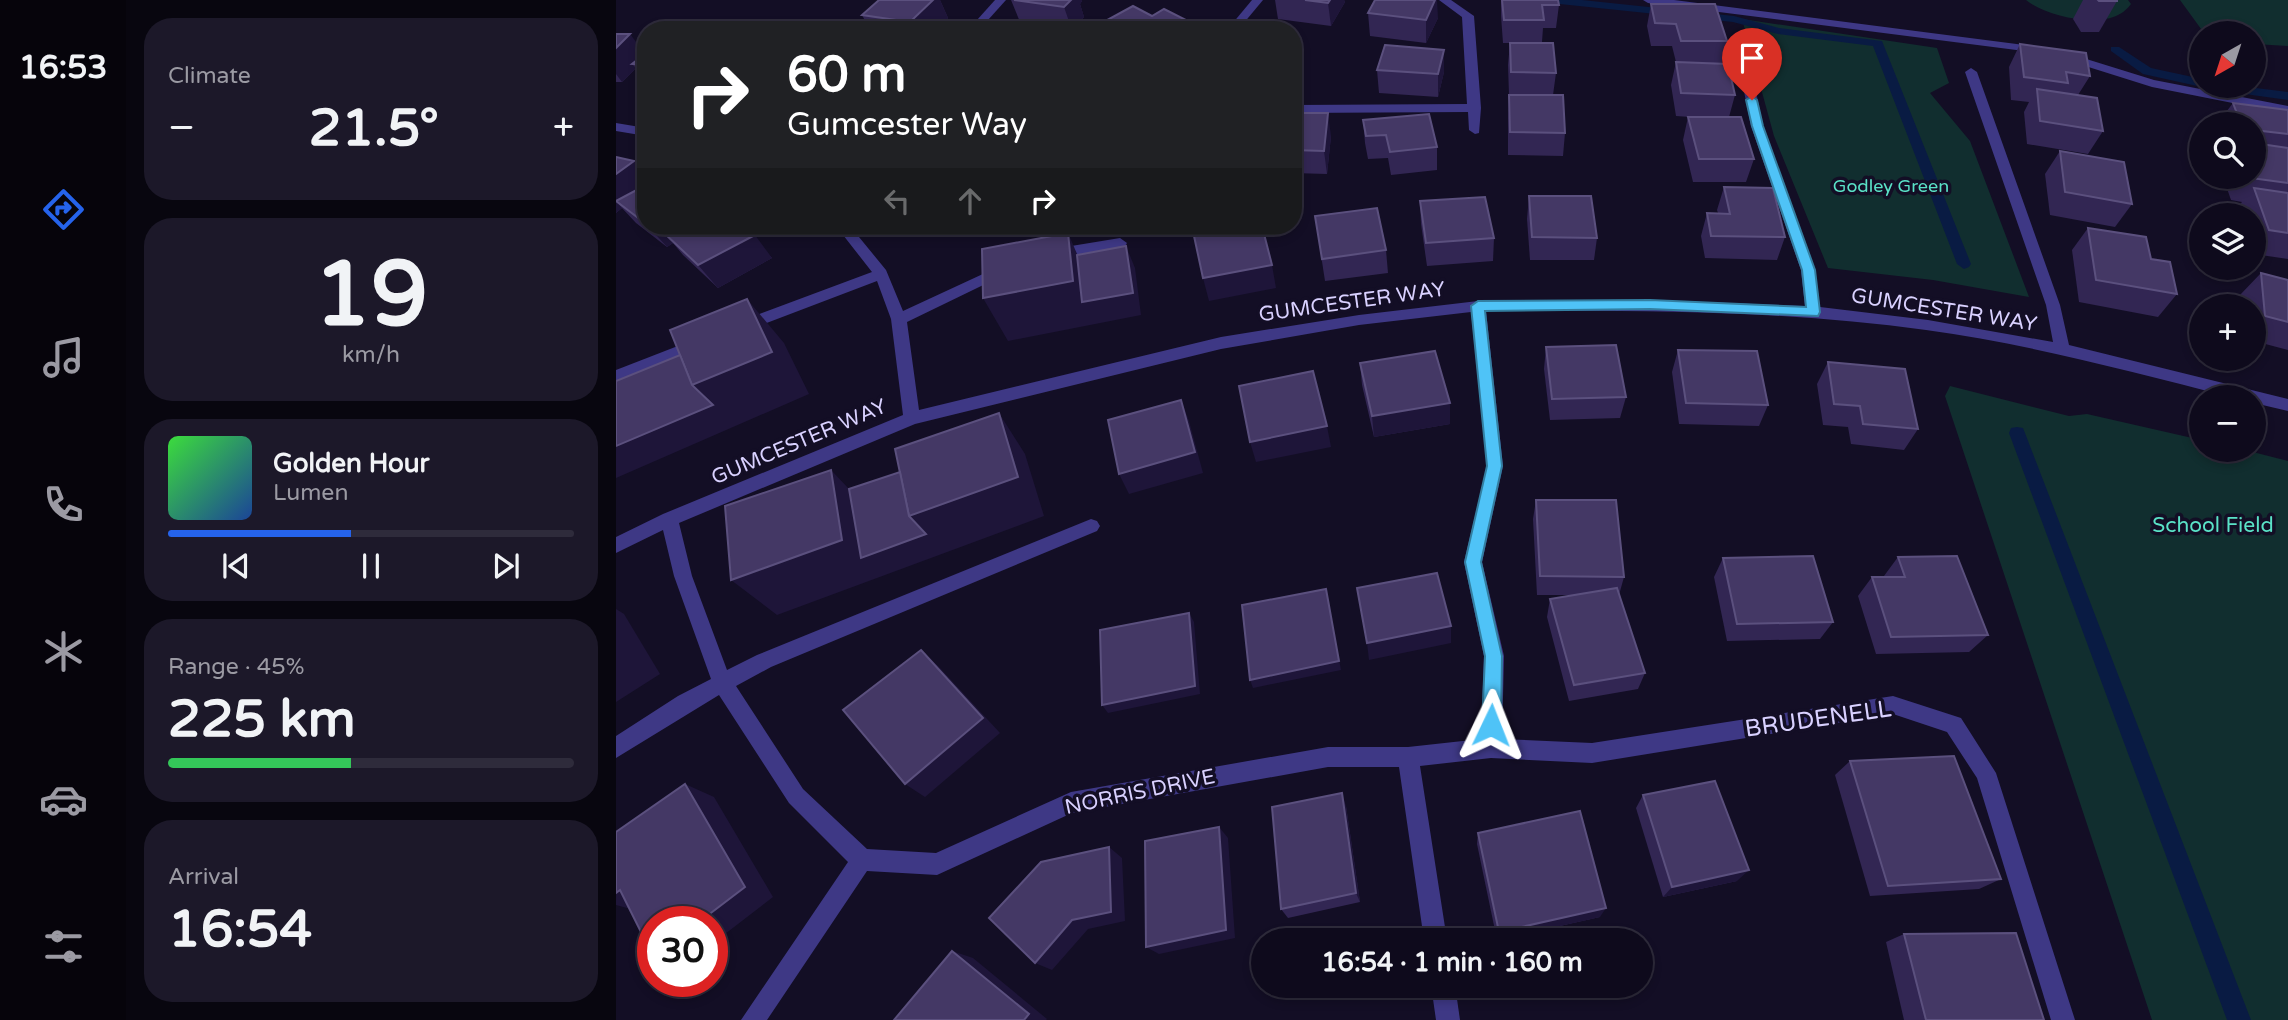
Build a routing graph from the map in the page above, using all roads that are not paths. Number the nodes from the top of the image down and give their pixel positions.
1 (1001, 0) edge
2 (1258, 0) edge
3 (1444, 0) edge
4 (1648, 0) edge
5 (981, 21) edge
6 (1240, 21) edge
7 (1741, 47) dead end
8 (1971, 72) dead end
9 (1475, 108) junction
10 (1302, 109) edge
11 (2288, 110) edge
12 (616, 127) edge
13 (637, 130) edge
14 (1475, 130) dead end
15 (850, 235) edge
16 (1120, 243) dead end
17 (1041, 256) edge
18 (1017, 264) edge
19 (881, 274) junction
20 (1478, 306) junction
21 (1813, 312) junction
22 (899, 319) junction
23 (2062, 349) junction
24 (616, 376) edge
25 (2288, 405) edge
26 (912, 418) junction
27 (669, 519) junction
28 (1091, 526) dead end
29 (616, 545) edge
30 (722, 682) junction
31 (616, 748) edge
32 (1490, 748) junction
33 (1408, 757) junction
34 (862, 860) junction
35 (1434, 928) edge
36 (1445, 998) edge
37 (753, 1020) edge
38 (1448, 1020) edge
39 (2063, 1020) edge

1 - 5 street
2 - 6 street
3 - 9 street
4 - 11 street
7 - 21 street
8 - 23 street
9 - 10 street
9 - 14 street
12 - 13 street
15 - 19 street
16 - 17 street
18 - 22 street
19 - 22 street
19 - 24 street
20 - 21 street, GUMCESTER WAY
20 - 26 street, GUMCESTER WAY
20 - 32 street
21 - 23 street, GUMCESTER WAY
22 - 26 street
23 - 25 street, GUMCESTER WAY
26 - 27 street, GUMCESTER WAY
27 - 29 street, GUMCESTER WAY
27 - 30 street
28 - 30 street
30 - 31 street
30 - 34 street
32 - 33 street, BRUDENELL
32 - 39 street, BRUDENELL
33 - 34 street, NORRIS DRIVE
33 - 35 street
34 - 37 street
36 - 38 street

